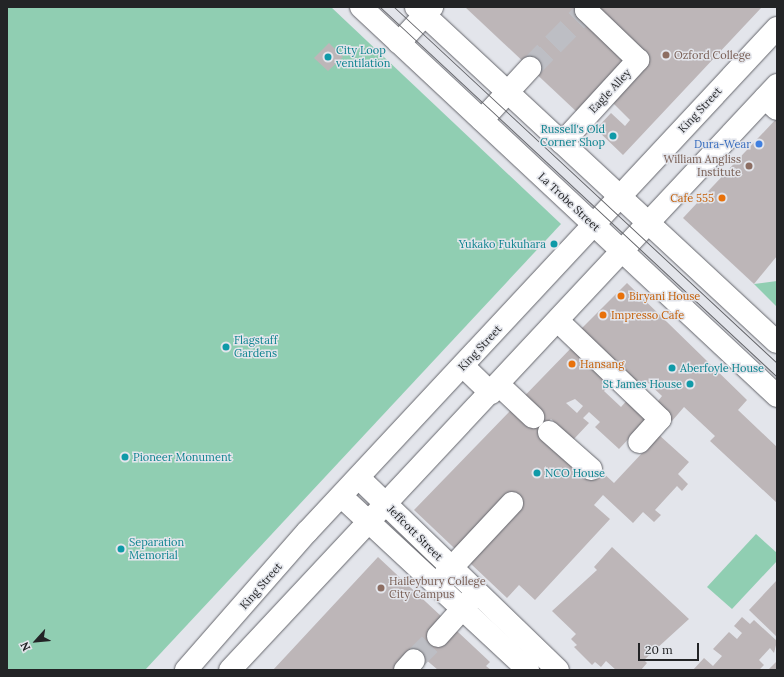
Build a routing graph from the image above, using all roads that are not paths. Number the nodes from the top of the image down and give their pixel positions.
1 (361, 7) edge
2 (424, 10) edge
3 (585, 11) edge
4 (777, 28) edge
5 (399, 42) junction
6 (530, 68) tunnel mouth
7 (508, 92) junction
8 (773, 97) edge
9 (482, 120) junction
10 (562, 143) junction
11 (620, 196) junction
12 (650, 224) junction
13 (594, 225) junction
14 (623, 253) junction
15 (559, 322) junction
16 (777, 342) edge
17 (463, 366) junction
18 (495, 389) junction
19 (777, 396) edge
20 (533, 416) dead end
21 (549, 432) dead end
22 (639, 442) dead end
23 (591, 469) dead end
24 (360, 479) junction
25 (342, 497) junction
26 (512, 503) dead end
27 (387, 505) junction
28 (370, 522) junction
29 (444, 576) junction
30 (469, 600) junction
31 (224, 629) junction
32 (438, 636) tunnel mouth
33 (247, 651) junction
34 (186, 670) edge
35 (230, 670) edge
36 (528, 670) edge
37 (558, 670) edge

1 - 5 main road, La Trobe Street
2 - 5 main road
2 - 7 main road
3 - 10 main road, Eagle Alley
4 - 11 main road, King Street
5 - 9 main road, La Trobe Street
6 - 7 main road
7 - 9 main road
7 - 10 main road
8 - 12 main road
9 - 13 main road, La Trobe Street
10 - 11 main road
11 - 12 main road
11 - 13 main road, King Street
12 - 14 main road
12 - 16 main road
13 - 14 main road, La Trobe Street
13 - 17 main road, King Street
14 - 15 main road
14 - 19 main road, La Trobe Street
15 - 18 main road
15 - 22 main road
17 - 18 main road
17 - 24 main road, King Street
18 - 20 main road
18 - 27 main road
21 - 23 main road
24 - 25 main road, King Street
24 - 27 main road, Jeffcott Street
25 - 28 main road, Jeffcott Street
25 - 31 main road, King Street
26 - 29 main road
27 - 28 main road
27 - 29 main road, Jeffcott Street
28 - 29 main road, Jeffcott Street
28 - 33 main road
29 - 30 main road, Jeffcott Street
30 - 32 main road
30 - 36 main road, Jeffcott Street
30 - 37 main road, Jeffcott Street
31 - 33 main road
31 - 34 main road, King Street
33 - 35 main road

